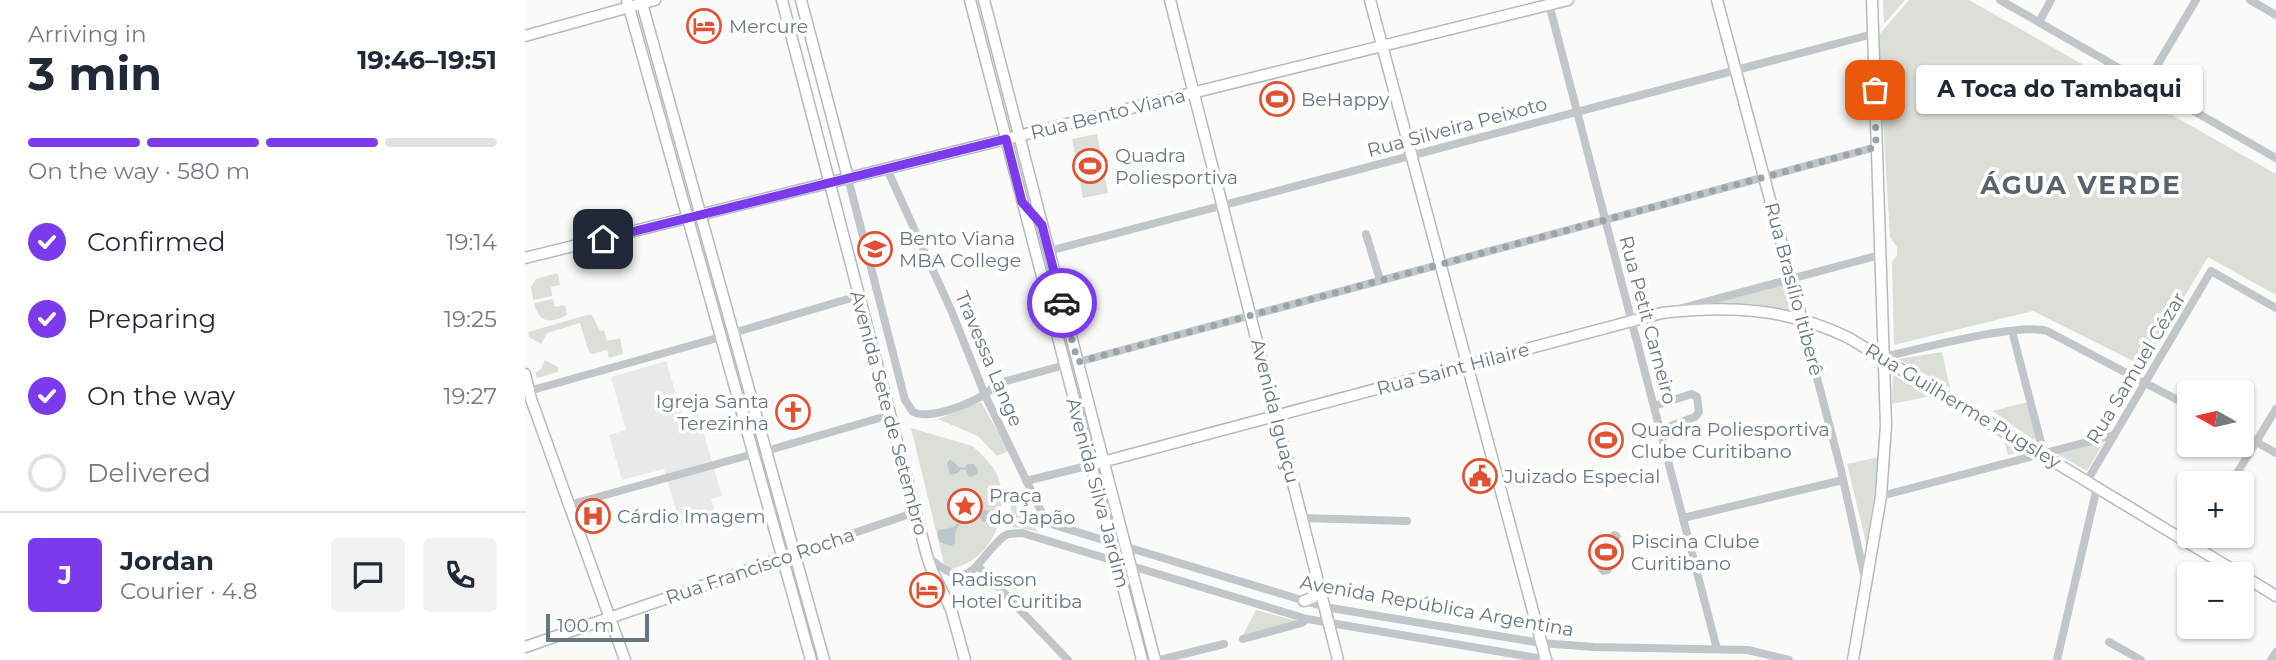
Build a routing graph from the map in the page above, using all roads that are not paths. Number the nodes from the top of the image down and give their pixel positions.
1 (655, 0) edge
2 (782, 0) edge
3 (801, 0) edge
4 (970, 0) edge
5 (984, 0) edge
6 (1170, 0) edge
7 (1370, 0) edge
8 (1568, 0) edge
9 (1717, 0) edge
10 (1872, 0) edge
11 (2000, 0) edge
12 (2052, 0) edge
13 (2196, 0) edge
14 (642, 2) edge
15 (1548, 2) edge
16 (2256, 2) edge
17 (628, 4) edge
18 (2276, 15) edge
19 (2039, 22) junction
20 (1873, 34) junction
21 (525, 36) edge
22 (995, 44) junction
23 (1382, 46) junction
24 (984, 56) junction
25 (1736, 70) junction
26 (2146, 83) junction
27 (1194, 93) junction
28 (1577, 112) junction
29 (1019, 136) junction
30 (679, 137) junction
31 (1006, 139) junction
32 (1876, 147) junction
33 (1411, 156) junction
34 (2276, 158) edge
35 (671, 159) junction
36 (887, 169) junction
37 (1764, 177) junction
38 (848, 178) junction
39 (831, 183) junction
40 (1022, 202) junction
41 (1223, 205) junction
42 (701, 215) junction
43 (688, 218) junction
44 (1605, 220) junction
45 (1042, 225) junction
46 (1366, 234) dead end
47 (1049, 251) junction
48 (1880, 255) junction
49 (525, 258) edge
50 (1440, 264) junction
51 (1054, 270) junction
52 (1791, 279) junction
53 (1380, 281) junction
54 (1045, 289) junction
55 (858, 296) junction
56 (724, 299) junction
57 (2276, 308) edge
58 (1662, 313) junction
59 (1251, 315) junction
60 (715, 316) junction
61 (1802, 320) junction
62 (1632, 321) junction
63 (2012, 331) junction
64 (733, 333) junction
65 (721, 337) junction
66 (1883, 357) junction
67 (1078, 362) junction
68 (1065, 365) junction
69 (1467, 365) junction
70 (525, 373) edge
71 (2145, 383) junction
72 (734, 385) junction
73 (529, 391) junction
74 (985, 395) junction
75 (751, 398) junction
76 (2177, 400) edge
77 (1654, 406) junction
78 (2276, 409) edge
79 (890, 415) junction
80 (1276, 416) junction
81 (1660, 430) junction
82 (2114, 435) junction
83 (2256, 442) junction
84 (766, 451) junction
85 (2276, 453) edge
86 (753, 454) junction
87 (2043, 454) junction
88 (1104, 461) junction
89 (1091, 465) junction
90 (2238, 471) edge
91 (1843, 480) junction
92 (1026, 481) junction
93 (2087, 481) junction
94 (776, 487) junction
95 (2097, 487) junction
96 (1881, 496) junction
97 (569, 505) junction
98 (769, 512) junction
99 (916, 512) junction
100 (1302, 518) junction
101 (1683, 518) junction
102 (1407, 521) dead end
103 (1048, 522) joint
104 (2177, 536) edge
105 (1110, 541) junction
106 (1125, 545) junction
107 (2197, 548) edge
108 (795, 554) junction
109 (927, 556) junction
110 (782, 558) junction
111 (1115, 560) junction
112 (2221, 562) edge
113 (1130, 564) junction
114 (978, 566) junction
115 (1865, 580) junction
116 (2254, 582) edge
117 (1136, 585) junction
118 (1320, 586) junction
119 (2276, 596) edge
120 (1304, 601) junction
121 (1127, 604) junction
122 (1325, 607) junction
123 (608, 618) junction
124 (1307, 619) junction
125 (1329, 624) junction
126 (1243, 639) dead end
127 (2109, 642) dead end
128 (1224, 643) dead end
129 (1541, 643) junction
130 (525, 647) edge
131 (1717, 649) junction
132 (2276, 652) edge
133 (1514, 658) edge
134 (625, 660) edge
135 (811, 660) edge
136 (824, 660) edge
137 (965, 660) edge
138 (1068, 660) edge
139 (1142, 660) edge
140 (1158, 660) edge
141 (1338, 660) edge
142 (1547, 660) edge
143 (1790, 660) edge
144 (1853, 660) edge
145 (2057, 660) edge
146 (2141, 660) edge
147 (2271, 660) edge

1 - 14 main road
2 - 39 main road, Avenida Sete de Setembro
3 - 38 main road, Avenida Sete de Setembro
4 - 24 main road, Avenida Silva Jardim
5 - 22 main road, Avenida Silva Jardim
6 - 27 main road, Avenida Iguaçu
7 - 23 main road
8 - 15 main road, Rua Bento Viana
9 - 25 main road, Rua Brasílio Itiberê
10 - 20 main road
11 - 19 street
12 - 19 street
13 - 26 street
14 - 17 main road
14 - 30 main road
15 - 23 main road, Rua Bento Viana
15 - 28 street, Rua Petit Carneiro
16 - 18 street
17 - 21 main road
17 - 35 main road
19 - 26 street
20 - 25 street, Rua Silveira Peixoto
20 - 32 main road
22 - 24 main road
22 - 29 main road, Avenida Silva Jardim
23 - 27 main road, Rua Bento Viana
23 - 33 main road
24 - 31 main road, Avenida Silva Jardim
25 - 28 street, Rua Silveira Peixoto
25 - 37 main road, Rua Brasílio Itiberê
26 - 34 street
27 - 29 main road, Rua Bento Viana
27 - 41 main road, Avenida Iguaçu
28 - 33 street, Rua Silveira Peixoto
28 - 44 street, Rua Petit Carneiro
29 - 31 main road, Rua Bento Viana
29 - 45 main road, Avenida Silva Jardim
30 - 35 main road
30 - 42 main road
31 - 36 main road, Rua Bento Viana
31 - 40 main road, Avenida Silva Jardim
32 - 37 street
32 - 48 main road
33 - 41 street, Rua Silveira Peixoto
33 - 50 main road
35 - 43 main road
36 - 38 main road, Rua Bento Viana
36 - 74 street, Travessa Lange
37 - 44 street
37 - 52 main road, Rua Brasílio Itiberê
38 - 39 main road, Rua Bento Viana
38 - 74 street, Avenida Sete de Setembro
39 - 42 main road, Rua Bento Viana
39 - 55 main road, Avenida Sete de Setembro
40 - 45 main road
40 - 54 main road, Avenida Silva Jardim
41 - 47 street, Rua Silveira Peixoto
41 - 59 main road, Avenida Iguaçu
42 - 43 main road, Rua Bento Viana
42 - 56 main road
43 - 49 main road, Rua Bento Viana
43 - 60 main road
44 - 50 street
44 - 62 street, Rua Petit Carneiro
45 - 47 main road, Avenida Silva Jardim
46 - 53 street
47 - 51 main road, Avenida Silva Jardim
48 - 52 street, Rua Saint Hilaire
48 - 66 main road
50 - 53 street
50 - 69 main road
51 - 54 main road
51 - 67 main road, Avenida Silva Jardim
52 - 58 street, Rua Saint Hilaire
52 - 61 main road, Rua Brasílio Itiberê
53 - 59 street
54 - 68 main road, Avenida Silva Jardim
55 - 64 street
55 - 79 main road, Avenida Sete de Setembro
56 - 60 main road
56 - 64 main road
57 - 71 street, Rua Samuel Cézar
58 - 61 main road, Rua Guilherme Pugsley
58 - 62 main road, Rua Saint Hilaire
59 - 67 street
59 - 80 main road, Avenida Iguaçu
60 - 65 main road
61 - 66 main road, Rua Guilherme Pugsley
61 - 91 street, Rua Brasílio Itiberê
62 - 69 main road, Rua Saint Hilaire
62 - 77 street, Rua Petit Carneiro
63 - 66 street
63 - 71 street
63 - 87 street
64 - 75 main road
65 - 72 main road
65 - 73 street
66 - 87 main road, Rua Guilherme Pugsley
66 - 96 main road
67 - 88 main road, Avenida Silva Jardim
68 - 74 street
68 - 89 main road, Avenida Silva Jardim
69 - 80 main road, Rua Saint Hilaire
69 - 129 main road
70 - 73 main road
71 - 76 street
71 - 82 street, Rua Samuel Cézar
72 - 75 main road
72 - 86 main road
73 - 97 main road
74 - 92 street, Travessa Lange
75 - 84 main road
77 - 81 street, Rua Petit Carneiro
77 - 81 street
78 - 83 street
79 - 84 street
79 - 99 main road, Avenida Sete de Setembro
80 - 88 main road, Rua Saint Hilaire
80 - 100 main road, Avenida Iguaçu
81 - 101 street, Rua Petit Carneiro
82 - 87 street
82 - 93 street, Rua Samuel Cézar
83 - 85 street
83 - 90 street
84 - 94 main road
86 - 97 street
86 - 98 main road
87 - 93 main road, Rua Guilherme Pugsley
87 - 96 street
88 - 89 main road, Rua Saint Hilaire
88 - 106 main road, Avenida Silva Jardim
89 - 92 street, Rua Saint Hilaire
89 - 105 main road, Avenida Silva Jardim
91 - 101 street
91 - 115 street, Rua Brasílio Itiberê
92 - 103 street, Travessa Lange
93 - 95 main road, Rua Guilherme Pugsley
94 - 98 main road
94 - 108 main road
95 - 104 main road, Rua Guilherme Pugsley
95 - 145 street
96 - 115 main road
97 - 123 main road
98 - 110 main road
99 - 108 street, Rua Francisco Rocha
99 - 109 main road, Avenida Sete de Setembro
100 - 102 street
100 - 118 main road, Avenida Iguaçu
101 - 131 street, Rua Petit Carneiro
103 - 105 street, Avenida República Argentina
105 - 106 street, Avenida República Argentina
105 - 111 main road, Avenida Silva Jardim
106 - 113 main road, Avenida Silva Jardim
106 - 120 street, Avenida República Argentina
107 - 112 main road, Rua Guilherme Pugsley
108 - 110 main road, Rua Francisco Rocha
108 - 136 main road
109 - 114 street
109 - 137 main road, Avenida Sete de Setembro
110 - 123 main road, Rua Francisco Rocha
110 - 135 main road
111 - 113 street, Avenida República Argentina
111 - 114 street, Avenida República Argentina
111 - 121 main road, Avenida Silva Jardim
113 - 117 main road, Avenida Silva Jardim
113 - 124 street, Avenida República Argentina
114 - 138 street
115 - 144 main road
116 - 119 main road, Rua Guilherme Pugsley
117 - 121 main road
117 - 140 main road, Avenida Silva Jardim
118 - 120 main road
118 - 122 main road, Avenida Iguaçu
120 - 122 street, Avenida República Argentina
121 - 139 main road, Avenida Silva Jardim
122 - 125 main road, Avenida Iguaçu
122 - 129 street, Avenida República Argentina
123 - 130 main road, Rua Francisco Rocha
123 - 134 main road
124 - 125 street, Avenida República Argentina
124 - 126 street
125 - 133 street, Avenida República Argentina
125 - 141 main road, Avenida Iguaçu
127 - 146 street
128 - 140 street
129 - 131 street, Avenida República Argentina
129 - 142 main road
131 - 143 street, Avenida República Argentina
132 - 147 street
133 - 142 street, Avenida República Argentina

